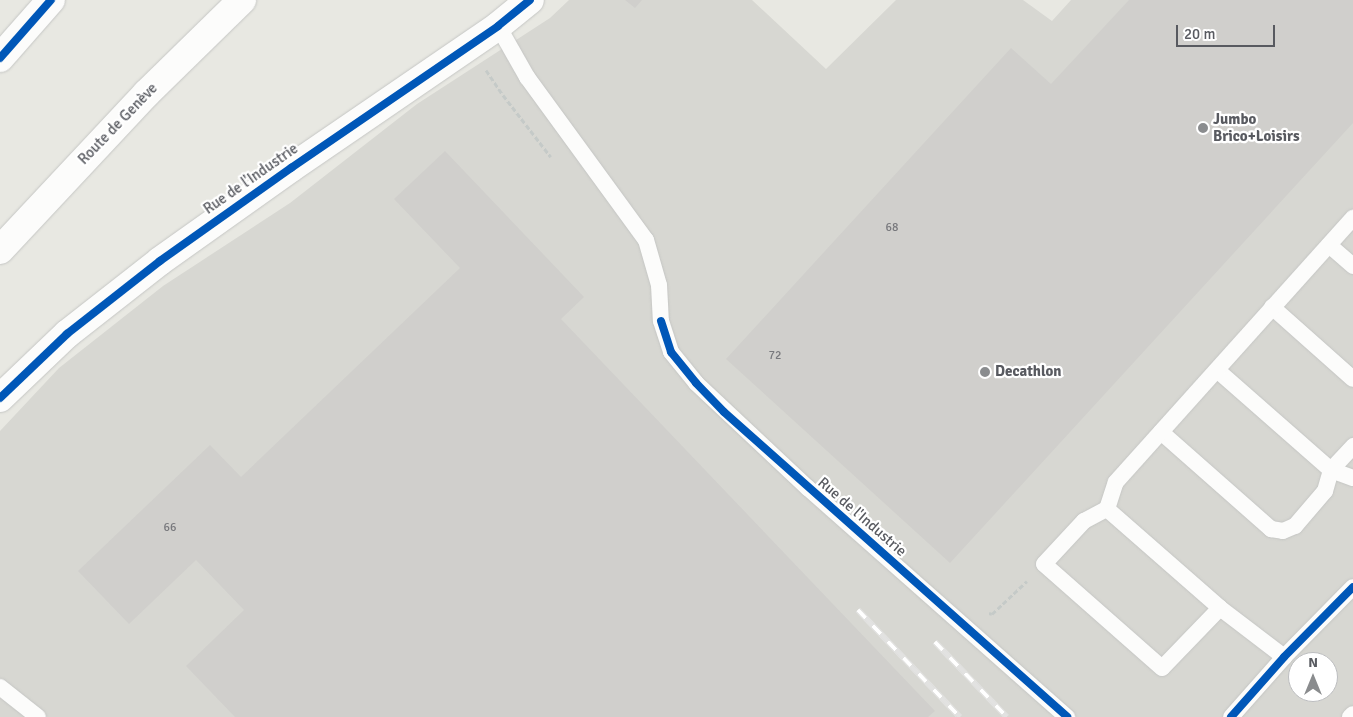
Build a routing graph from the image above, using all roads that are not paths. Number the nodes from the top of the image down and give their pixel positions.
1 (51, 0) edge
2 (242, 0) edge
3 (530, 0) edge
4 (498, 26) junction
5 (0, 58) edge
6 (1353, 218) edge
7 (1329, 245) junction
8 (0, 250) edge
9 (1353, 266) edge
10 (1272, 308) junction
11 (1217, 370) junction
12 (1353, 379) edge
13 (0, 398) edge
14 (1161, 432) junction
15 (1353, 446) edge
16 (1331, 470) junction
17 (1353, 478) edge
18 (1107, 509) junction
19 (1353, 587) edge
20 (1220, 608) junction
21 (1284, 657) junction
22 (0, 687) edge
23 (1353, 714) edge
24 (38, 717) edge
25 (1067, 717) edge
26 (1231, 717) edge
27 (1350, 717) edge

1 - 5 street
2 - 8 street, Route de Genève
3 - 4 street, Rue de l'Industrie
4 - 13 street, Rue de l'Industrie
4 - 25 lane, Rue de l'Industrie
6 - 7 lane
7 - 9 lane
7 - 10 lane
10 - 11 lane
10 - 12 lane
11 - 14 lane
11 - 16 lane
14 - 16 lane
14 - 18 lane
15 - 16 lane
16 - 17 lane
18 - 20 lane
18 - 20 lane
19 - 21 lane
20 - 21 lane
21 - 26 lane
22 - 24 lane
23 - 27 lane

